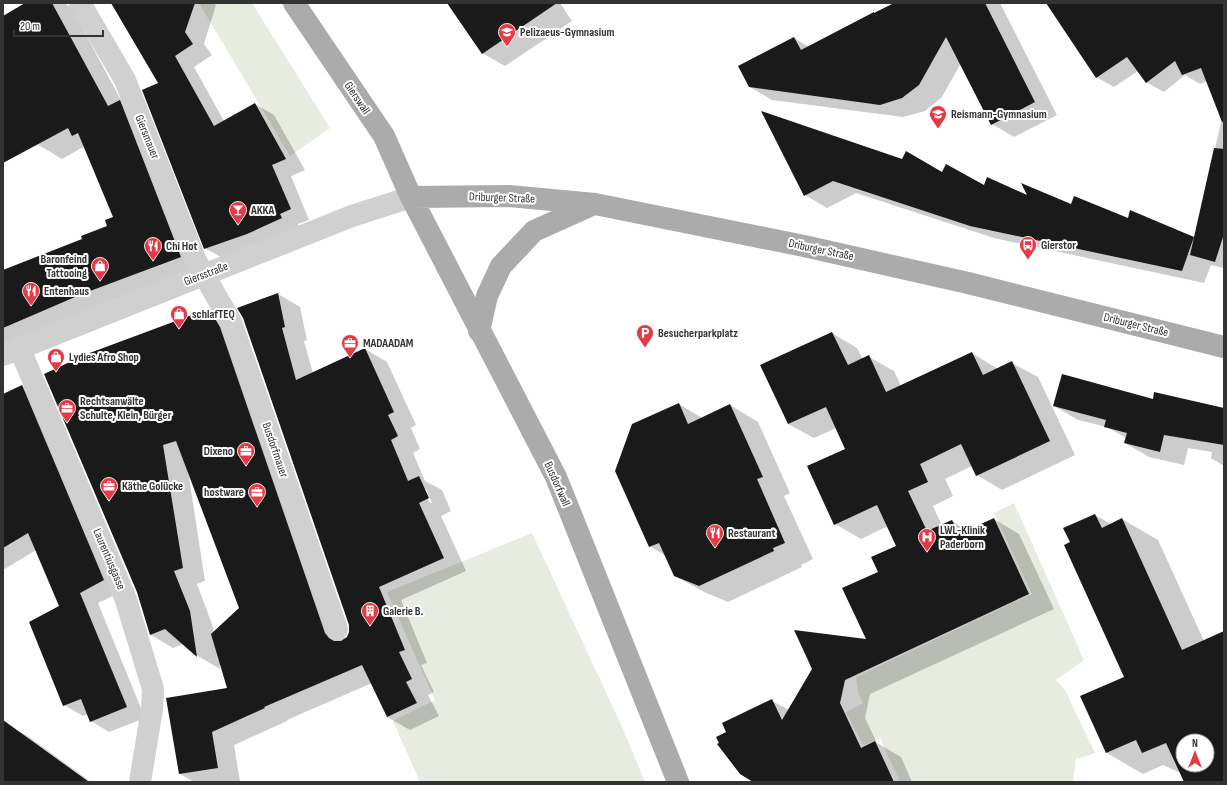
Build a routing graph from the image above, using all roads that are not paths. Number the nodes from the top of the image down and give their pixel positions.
1 (80, 3) edge
2 (294, 3) edge
3 (411, 197) junction
4 (595, 204) junction
5 (205, 275) junction
6 (479, 331) junction
7 (1224, 347) edge
8 (11, 351) edge
9 (337, 629) dead end
10 (140, 782) edge
11 (678, 782) edge

1 - 5 street, Giersmauer
2 - 3 main road, Gierswall
3 - 4 main road, Driburger Straße
3 - 5 street, Giersstraße
3 - 6 main road, Busdorfwall
4 - 6 main road
4 - 7 main road, Driburger Straße
5 - 8 street, Giersstraße
5 - 9 street, Busdorfmauer
6 - 11 main road, Busdorfwall
8 - 10 street, Laurentiusgasse

